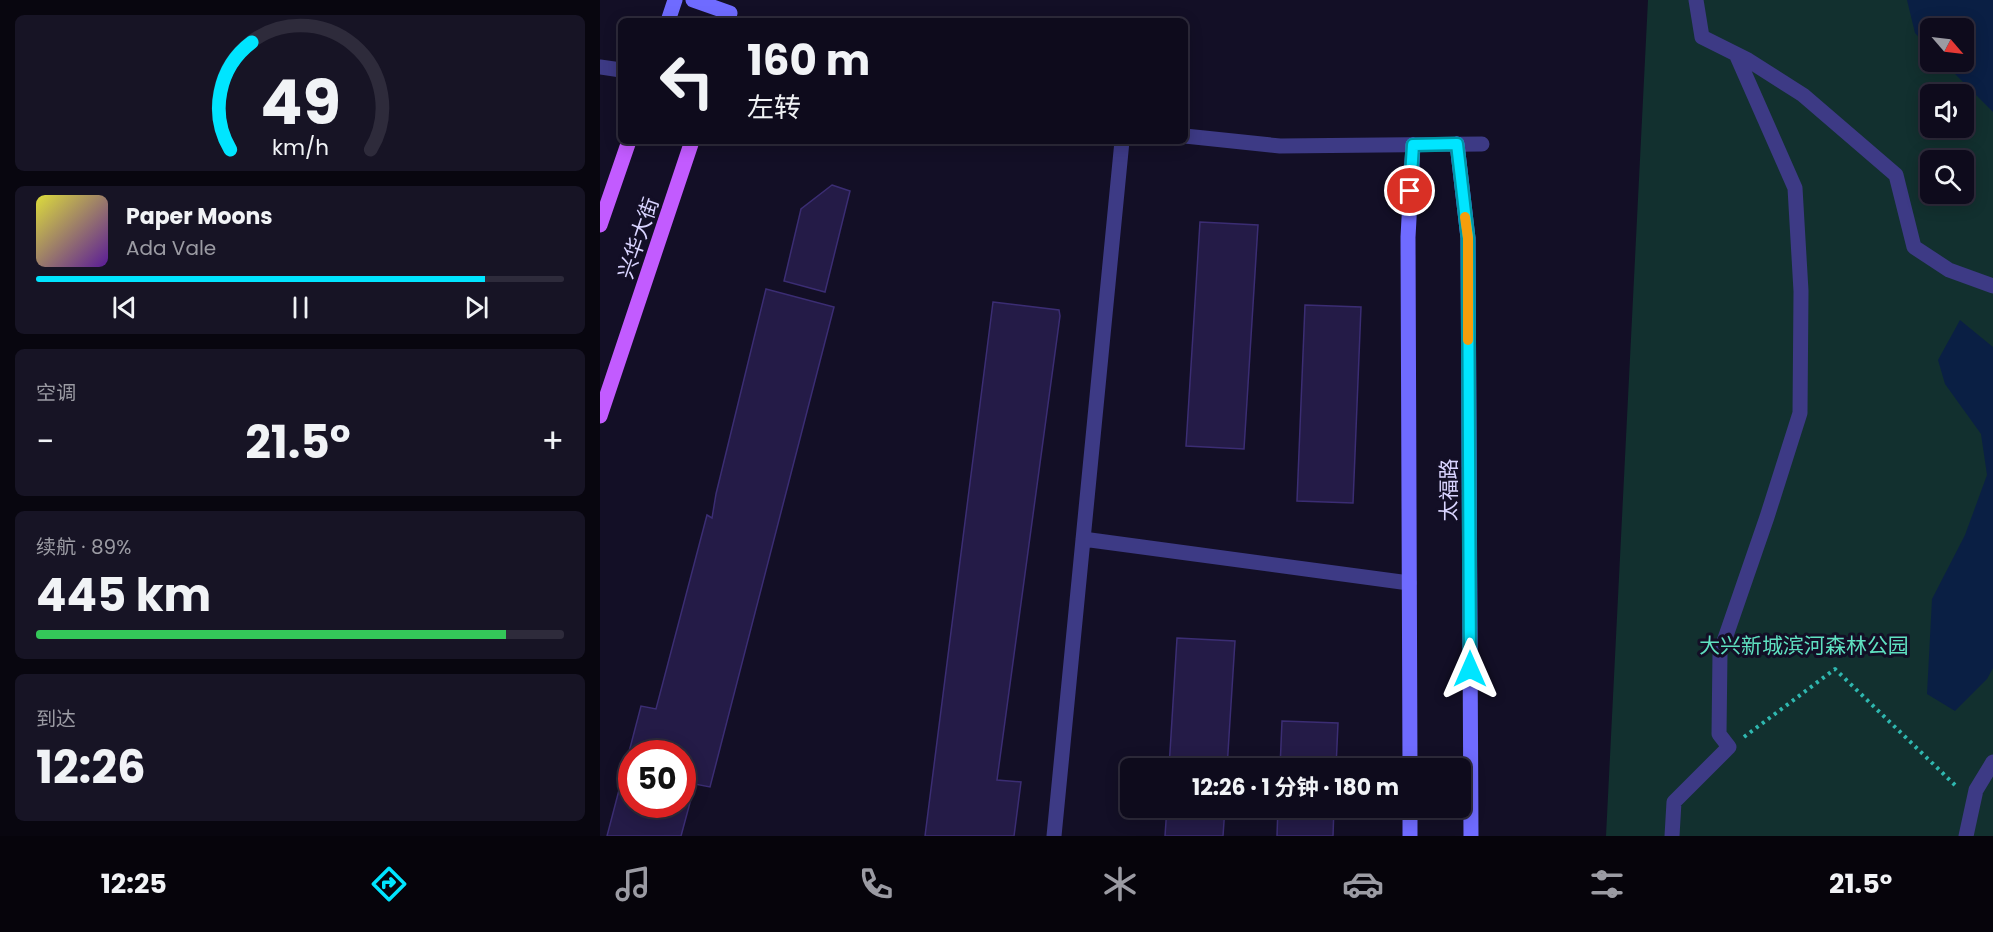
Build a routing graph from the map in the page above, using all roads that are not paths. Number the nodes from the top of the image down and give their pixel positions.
1 (675, 0) edge
2 (693, 0) edge
3 (1696, 0) edge
4 (669, 18) edge
5 (729, 18) edge
6 (1736, 54) junction
7 (600, 67) edge
8 (618, 70) edge
9 (1188, 136) edge
10 (628, 144) edge
11 (691, 144) edge
12 (1122, 144) edge
13 (1457, 144) junction
14 (1482, 144) dead end
15 (1413, 145) junction
16 (600, 225) edge
17 (1993, 286) edge
18 (600, 416) edge
19 (1083, 539) junction
20 (1409, 583) junction
21 (1410, 758) edge
22 (1993, 762) edge
23 (1410, 818) edge
24 (1054, 836) edge
25 (1410, 836) edge
26 (1471, 836) edge
27 (1672, 836) edge
28 (1966, 836) edge

1 - 4 main road
2 - 5 main road
3 - 6 street
6 - 17 street
6 - 27 street
7 - 8 street
9 - 15 street
10 - 16 main road, 兴华大街
11 - 18 main road, 兴华大街
12 - 19 street
13 - 14 street
13 - 15 street
13 - 26 main road, 太福路
15 - 20 main road, 太福路
19 - 20 street
19 - 24 street
20 - 21 main road, 太福路
22 - 28 street
23 - 25 main road

